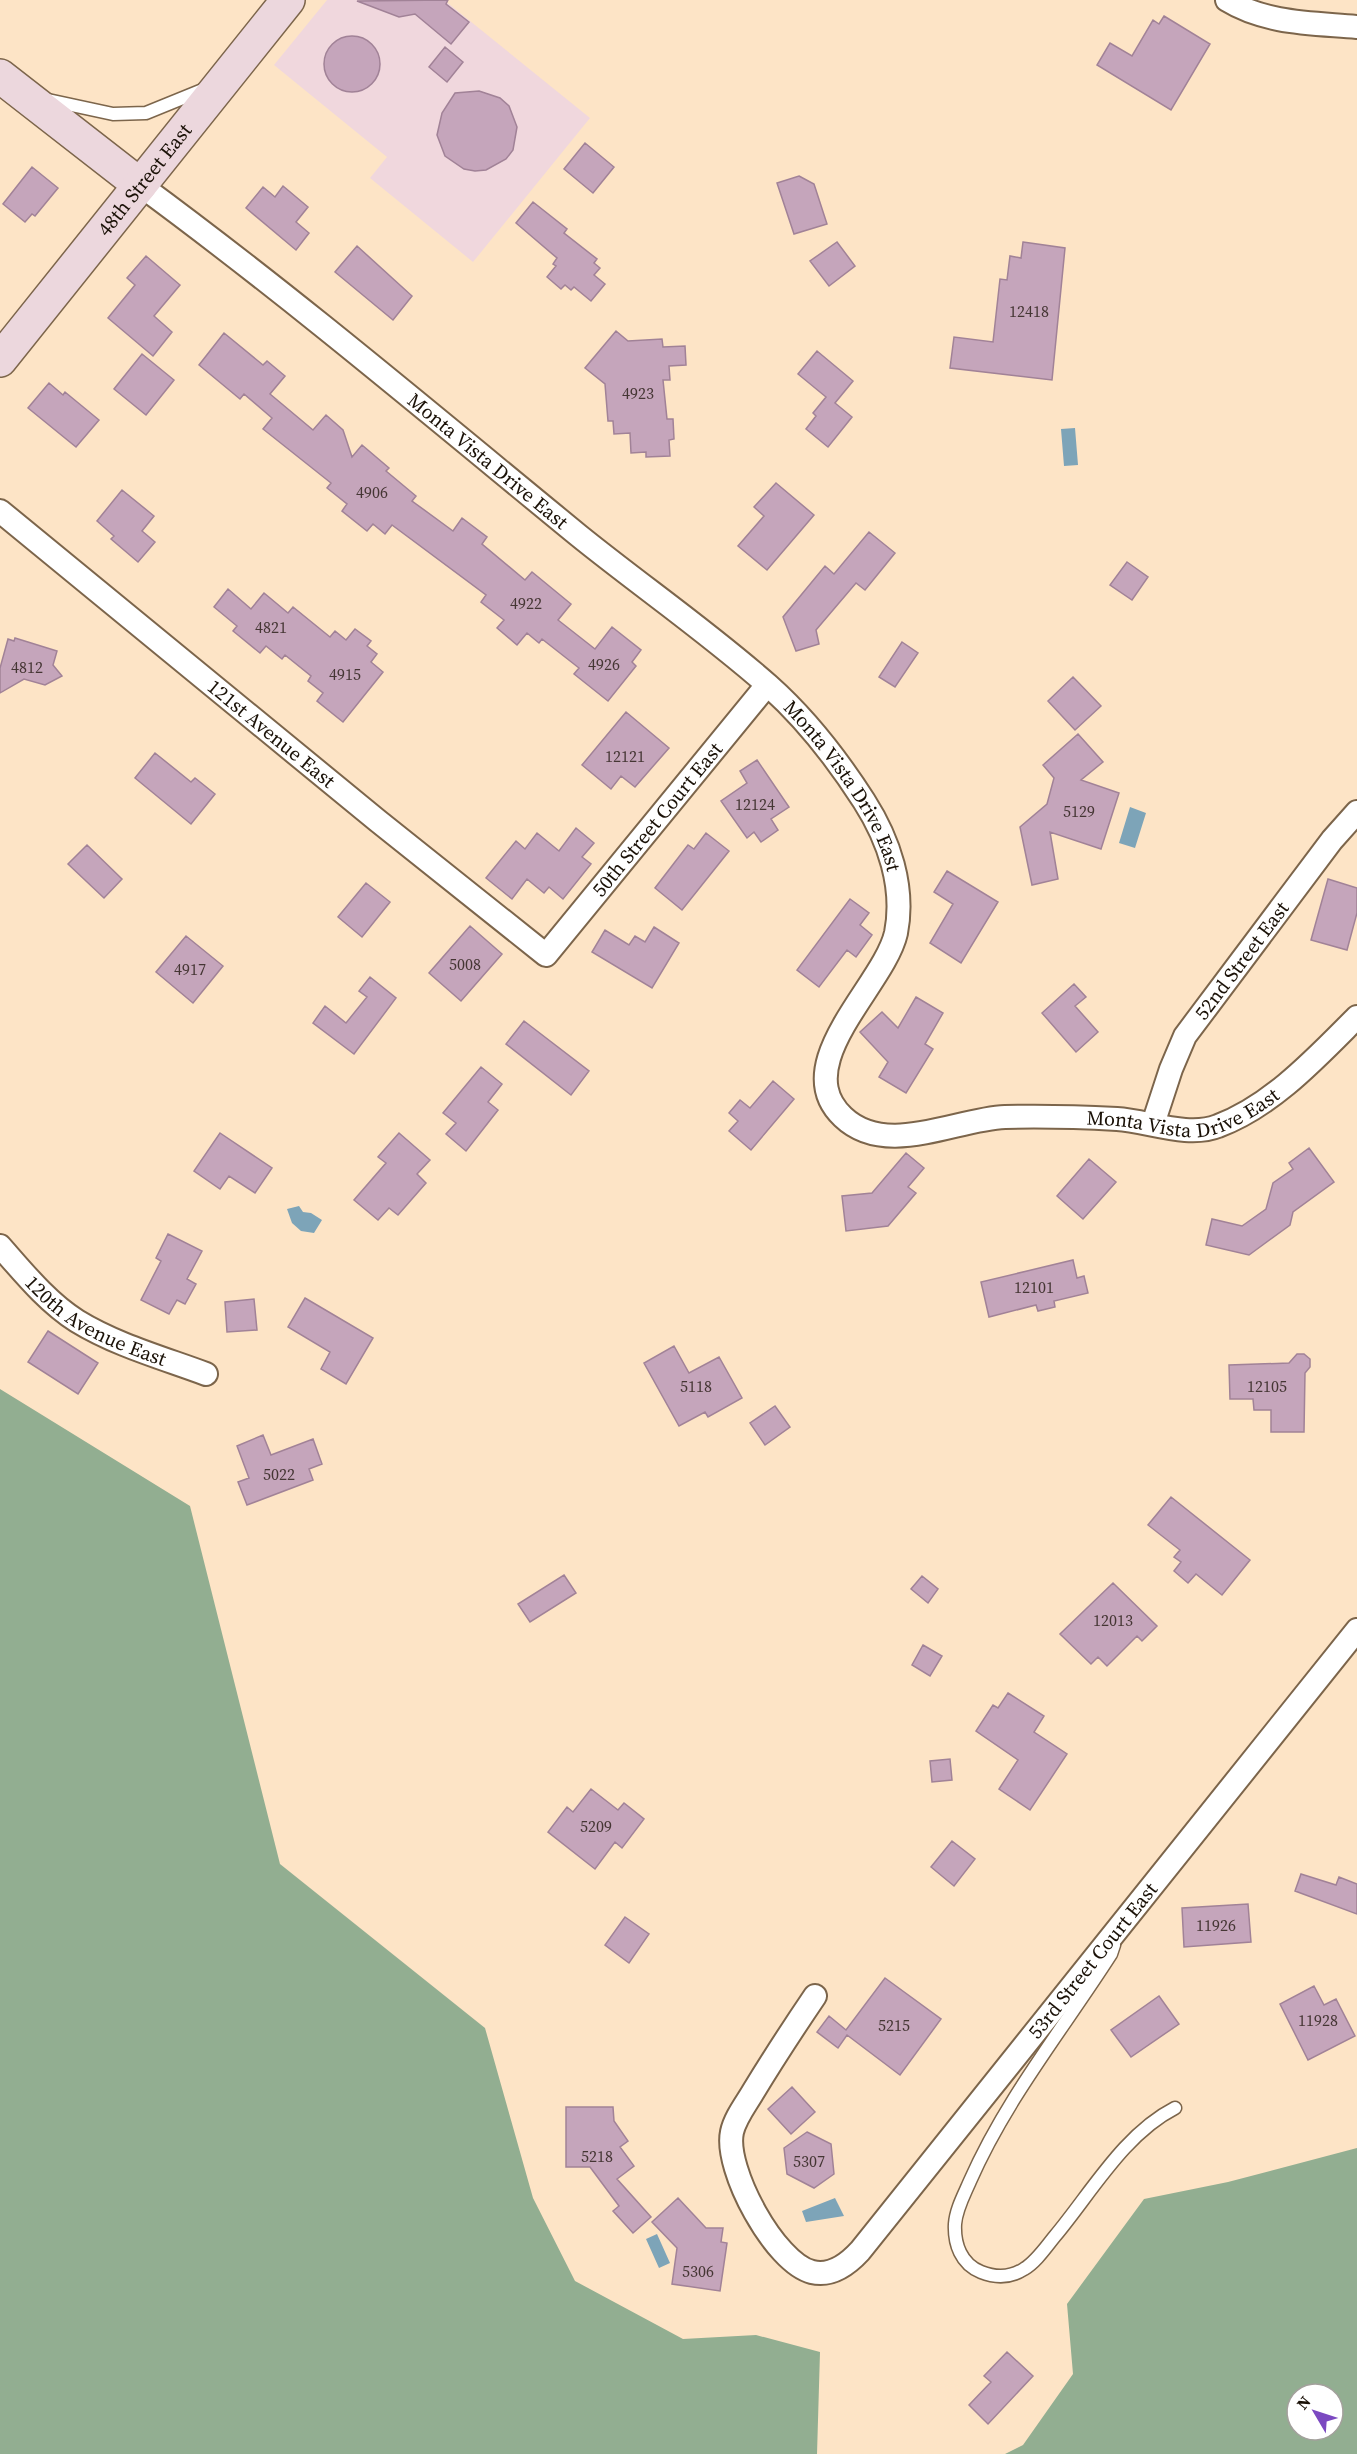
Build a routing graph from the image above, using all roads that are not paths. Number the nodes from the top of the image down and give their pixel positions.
1 (288, 0) edge
2 (1227, 0) edge
3 (1357, 27) edge
4 (223, 81) junction
5 (10, 84) edge
6 (140, 185) junction
7 (0, 360) edge
8 (0, 511) edge
9 (767, 685) junction
10 (1357, 812) edge
11 (546, 955) joint
12 (1357, 1017) edge
13 (1153, 1124) junction
14 (0, 1246) edge
15 (206, 1374) dead end
16 (1357, 1630) edge
17 (1119, 1929) junction
18 (815, 1996) dead end
19 (1175, 2108) dead end

1 - 4 street, 48th Street East
2 - 3 street
4 - 5 lane
4 - 6 street, 48th Street East
5 - 6 street
6 - 7 street, 48th Street East
6 - 9 street, Monta Vista Drive East
8 - 11 street, 121st Avenue East
9 - 11 street, 50th Street Court East
9 - 13 street, Monta Vista Drive East
10 - 13 street, 52nd Street East
12 - 13 street, Monta Vista Drive East
14 - 15 street, 120th Avenue East
16 - 17 street, 53rd Street Court East
17 - 18 street, 53rd Street Court East
17 - 19 lane

